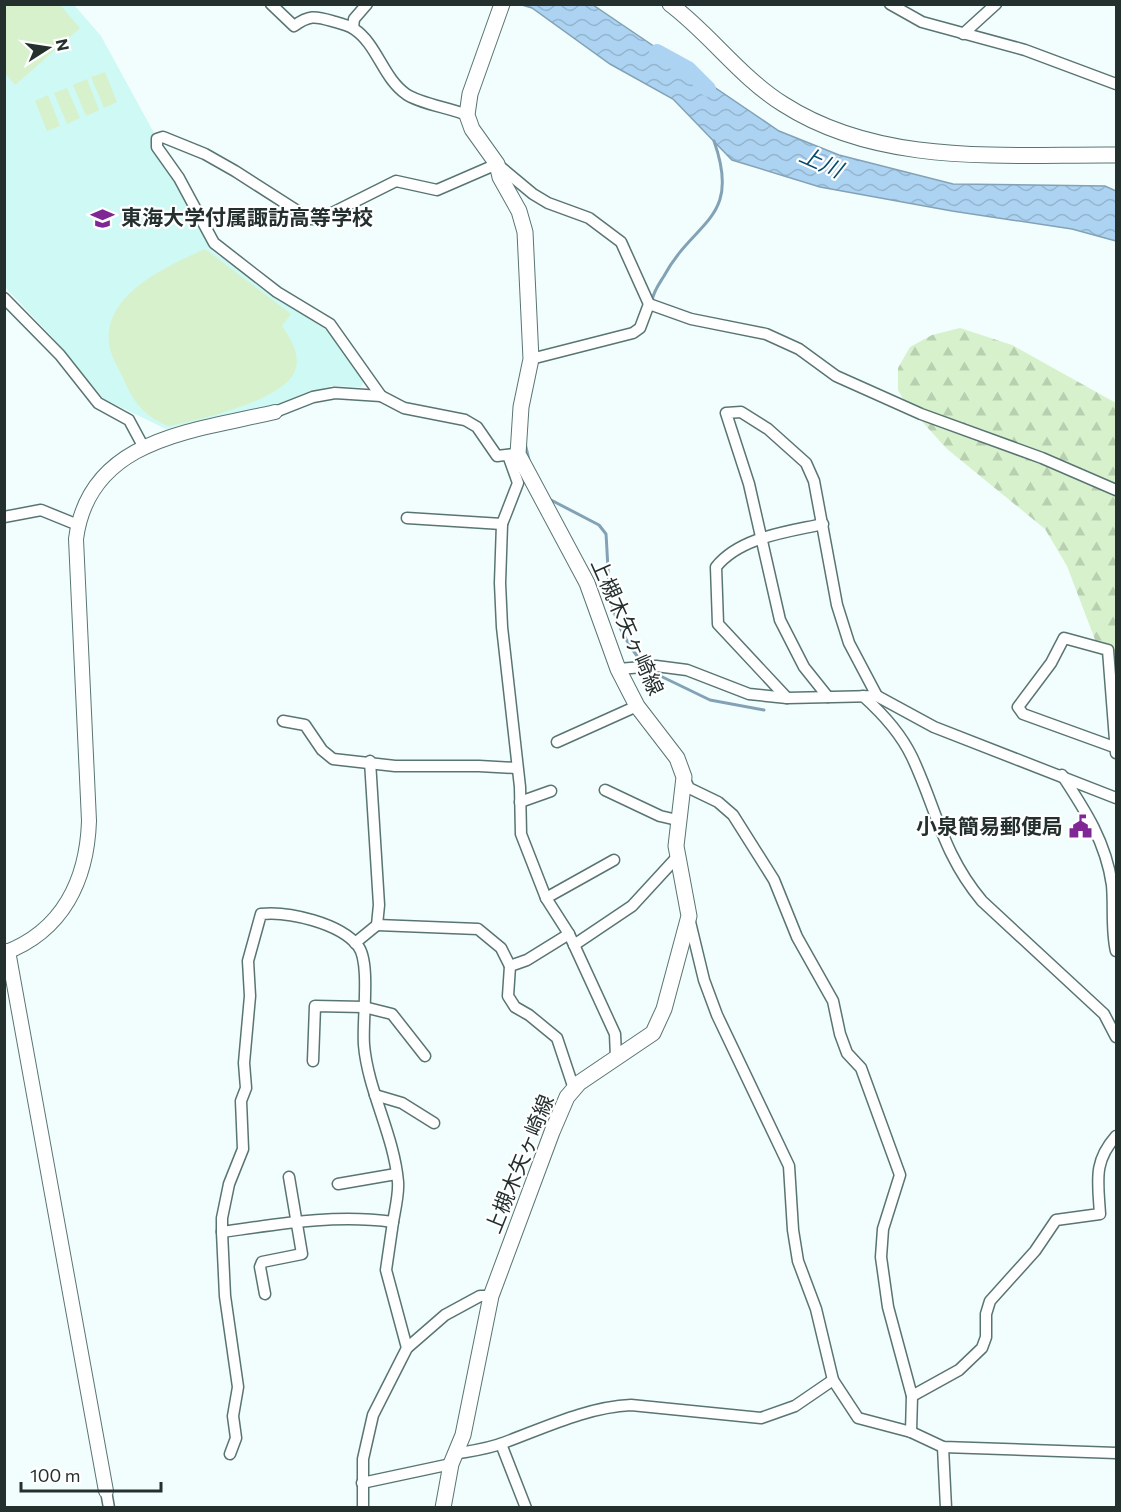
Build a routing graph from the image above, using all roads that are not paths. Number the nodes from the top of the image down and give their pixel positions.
1 (271, 4) edge
2 (367, 4) edge
3 (502, 4) edge
4 (669, 4) edge
5 (890, 4) edge
6 (996, 4) edge
7 (353, 28) junction
8 (963, 34) junction
9 (1116, 84) edge
10 (467, 115) junction
11 (1116, 155) edge
12 (497, 164) junction
13 (4, 298) edge
14 (652, 305) junction
15 (531, 359) junction
16 (381, 396) junction
17 (275, 412) joint
18 (143, 446) junction
19 (513, 454) junction
20 (1116, 490) edge
21 (4, 517) edge
22 (407, 518) dead end
23 (502, 524) junction
24 (823, 524) junction
25 (78, 525) junction
26 (763, 538) junction
27 (624, 668) junction
28 (863, 696) junction
29 (877, 696) junction
30 (787, 698) junction
31 (828, 698) junction
32 (637, 705) junction
33 (283, 721) dead end
34 (558, 742) dead end
35 (1115, 750) edge
36 (370, 762) junction
37 (516, 768) junction
38 (1061, 774) junction
39 (684, 777) junction
40 (605, 790) dead end
41 (551, 791) dead end
42 (1116, 798) edge
43 (520, 802) junction
44 (677, 820) junction
45 (678, 856) junction
46 (614, 860) dead end
47 (546, 898) junction
48 (689, 915) junction
49 (377, 925) junction
50 (569, 934) junction
51 (355, 943) junction
52 (574, 945) junction
53 (1116, 951) edge
54 (6, 952) edge
55 (510, 966) junction
56 (364, 1007) junction
57 (1116, 1037) edge
58 (425, 1056) dead end
59 (616, 1057) junction
60 (313, 1061) dead end
61 (574, 1089) junction
62 (375, 1095) junction
63 (434, 1123) dead end
64 (1116, 1136) edge
65 (396, 1174) junction
66 (289, 1177) dead end
67 (338, 1184) dead end
68 (296, 1222) junction
69 (393, 1222) junction
70 (222, 1232) junction
71 (265, 1294) dead end
72 (491, 1296) junction
73 (407, 1348) junction
74 (833, 1380) junction
75 (912, 1396) junction
76 (911, 1432) junction
77 (501, 1444) junction
78 (943, 1447) junction
79 (1116, 1453) edge
80 (230, 1454) dead end
81 (452, 1459) junction
82 (362, 1482) junction
83 (106, 1491) joint
84 (109, 1508) edge
85 (363, 1508) edge
86 (443, 1508) edge
87 (526, 1508) edge
88 (946, 1508) edge

1 - 7 street
2 - 7 street
3 - 10 main road
4 - 11 main road
5 - 8 street
6 - 8 street
7 - 10 street
8 - 9 street
10 - 12 main road
12 - 14 street
12 - 15 main road
12 - 16 street
13 - 18 street
14 - 15 street
14 - 20 street
15 - 19 main road
16 - 17 street
16 - 19 street
17 - 18 street
18 - 25 street
19 - 23 street
19 - 27 main road, 上槻木矢ヶ崎線
21 - 25 street
22 - 23 street
23 - 37 street
24 - 26 street
24 - 26 street
24 - 29 street
25 - 54 street
26 - 30 street
26 - 31 street
27 - 30 street
27 - 32 main road, 上槻木矢ヶ崎線
28 - 29 street
28 - 31 street
28 - 57 street
29 - 38 street
30 - 31 street
32 - 34 street
32 - 39 main road, 上槻木矢ヶ崎線
33 - 36 street
35 - 35 street
36 - 37 street
36 - 49 street
37 - 43 street
38 - 42 street
38 - 53 street
39 - 44 main road, 上槻木矢ヶ崎線
39 - 75 street
40 - 44 street
41 - 43 street
43 - 47 street
44 - 45 main road, 上槻木矢ヶ崎線
45 - 48 main road, 上槻木矢ヶ崎線
45 - 52 street
46 - 47 street
47 - 50 street
48 - 59 main road, 上槻木矢ヶ崎線
48 - 74 street
49 - 51 street
49 - 55 street
50 - 52 street
50 - 55 street
51 - 56 street
51 - 70 street
52 - 59 street
54 - 83 street
55 - 61 street
56 - 58 street
56 - 60 street
56 - 62 street
59 - 61 main road, 上槻木矢ヶ崎線
61 - 72 main road, 上槻木矢ヶ崎線
62 - 63 street
62 - 65 street
64 - 75 street
65 - 67 street
65 - 69 street
66 - 68 street
68 - 69 street
68 - 70 street
68 - 71 street
69 - 73 street
70 - 80 street
72 - 73 street
72 - 81 main road, 上槻木矢ヶ崎線
73 - 82 street
74 - 76 street
74 - 77 street
75 - 76 street
76 - 78 street
77 - 81 street
77 - 87 street
78 - 79 street
78 - 88 street
81 - 82 street
81 - 86 main road, 上槻木矢ヶ崎線
82 - 85 street
83 - 84 street

